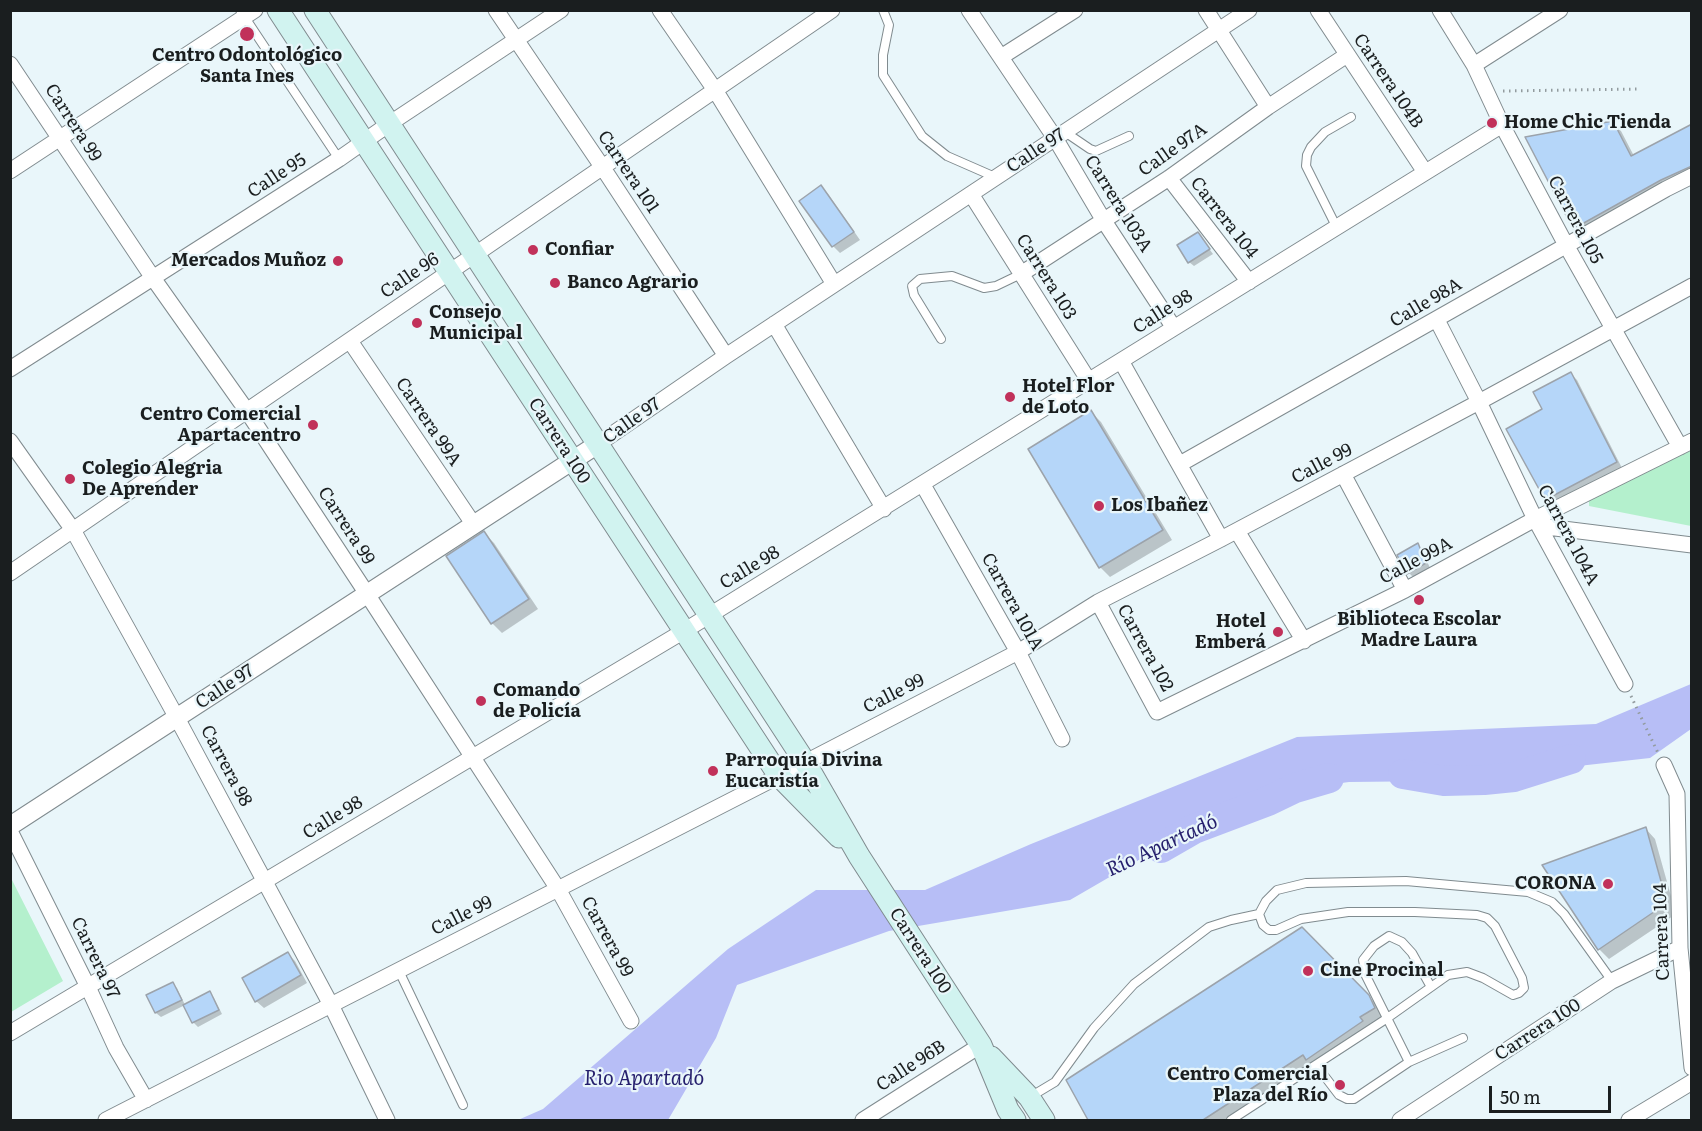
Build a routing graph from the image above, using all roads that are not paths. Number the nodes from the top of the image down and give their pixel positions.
1 (278, 10) edge
2 (315, 10) edge
3 (496, 10) edge
4 (561, 10) edge
5 (660, 10) edge
6 (832, 10) edge
7 (883, 10) edge
8 (969, 10) edge
9 (1075, 10) edge
10 (1206, 10) edge
11 (1249, 10) edge
12 (1318, 10) edge
13 (1440, 10) edge
14 (1560, 10) edge
15 (247, 13) edge
16 (813, 16) edge
17 (1220, 30) junction
18 (515, 40) junction
19 (1347, 55) junction
20 (1001, 57) junction
21 (10, 64) edge
22 (1474, 65) junction
23 (715, 90) junction
24 (1268, 107) junction
25 (1351, 117) dead end
26 (389, 124) junction
27 (1502, 125) junction
28 (1060, 135) junction
29 (1130, 136) dead end
30 (60, 139) junction
31 (364, 142) junction
32 (339, 159) junction
33 (603, 168) junction
34 (10, 171) edge
35 (1425, 172) junction
36 (1692, 176) edge
37 (996, 177) junction
38 (1169, 177) junction
39 (971, 194) junction
40 (1104, 221) junction
41 (1336, 228) junction
42 (1566, 245) junction
43 (474, 255) junction
44 (449, 273) junction
45 (1021, 274) junction
46 (153, 278) junction
47 (1249, 282) junction
48 (834, 284) junction
49 (1692, 286) edge
50 (1437, 320) junction
51 (774, 324) junction
52 (1174, 328) junction
53 (1613, 330) junction
54 (941, 339) dead end
55 (350, 341) junction
56 (726, 356) junction
57 (1121, 361) junction
58 (10, 369) edge
59 (1089, 381) junction
60 (1479, 402) junction
61 (247, 411) junction
62 (10, 441) edge
63 (598, 444) junction
64 (1686, 444) edge
65 (572, 461) junction
66 (1180, 464) junction
67 (1343, 474) junction
68 (923, 485) junction
69 (884, 509) junction
70 (1537, 522) junction
71 (474, 525) junction
72 (73, 531) junction
73 (1238, 531) junction
74 (1221, 539) junction
75 (1692, 545) edge
76 (10, 573) edge
77 (1405, 590) junction
78 (367, 594) junction
79 (1098, 602) junction
80 (710, 616) junction
81 (684, 631) junction
82 (1304, 641) junction
83 (1018, 652) junction
84 (1628, 689) road end
85 (1157, 712) joint
86 (177, 718) junction
87 (1062, 739) dead end
88 (471, 758) junction
89 (805, 762) junction
90 (1664, 765) road end
91 (779, 776) junction
92 (1684, 793) edge
93 (10, 826) edge
94 (10, 831) edge
95 (859, 856) junction
96 (265, 881) junction
97 (558, 890) junction
98 (1259, 914) junction
99 (1680, 948) junction
100 (399, 970) junction
101 (1612, 981) junction
102 (88, 987) junction
103 (1431, 987) junction
104 (332, 1005) junction
105 (1386, 1019) junction
106 (631, 1021) dead end
107 (10, 1032) edge
108 (1463, 1038) dead end
109 (981, 1045) junction
110 (1409, 1062) junction
111 (1316, 1065) junction
112 (1692, 1068) edge
113 (1692, 1082) edge
114 (1029, 1098) junction
115 (147, 1100) junction
116 (463, 1105) dead end
117 (106, 1120) edge
118 (387, 1120) edge
119 (863, 1120) edge
120 (1015, 1120) edge
121 (1044, 1120) edge
122 (1232, 1120) edge
123 (1400, 1120) edge
124 (1629, 1120) edge

1 - 31 main road, Carrera 100
2 - 26 main road, Carrera 100
3 - 18 street, Carrera 101
4 - 18 street, Calle 95
5 - 23 street
6 - 16 street, Calle 96
7 - 37 lane
8 - 20 street, Carrera 103A
9 - 20 street
10 - 17 street
11 - 17 street, Calle 97
12 - 19 street, Carrera 104B
13 - 22 street, Carrera 105
14 - 22 street
15 - 30 street
15 - 32 lane
16 - 23 street, Calle 96
17 - 24 street
17 - 28 street, Calle 97
18 - 26 street, Calle 95
18 - 33 street, Carrera 101
19 - 24 street, Calle 97A
19 - 35 street, Carrera 104B
20 - 28 street, Carrera 103A
21 - 30 street, Carrera 99
22 - 27 street, Carrera 105
23 - 33 street, Calle 96
23 - 48 street
24 - 38 street, Calle 97A
25 - 41 lane
26 - 31 street, Calle 95
26 - 43 main road, Carrera 100
27 - 35 street, Calle 98
27 - 42 street, Carrera 105
28 - 29 lane
28 - 37 street, Calle 97
28 - 40 street, Carrera 103A
30 - 34 street
30 - 46 street, Carrera 99
31 - 32 street, Calle 95
31 - 44 main road, Carrera 100
32 - 46 street, Calle 95
33 - 43 street, Calle 96
33 - 56 street, Carrera 101
35 - 41 street, Calle 98
36 - 42 street, Calle 98A
37 - 39 street, Calle 97
38 - 40 street, Calle 97A
38 - 47 street, Carrera 104
39 - 45 street, Carrera 103
39 - 48 street, Calle 97
40 - 45 street, Calle 97A
40 - 52 street, Carrera 103A
41 - 47 street, Calle 98
42 - 50 street, Calle 98A
42 - 53 street, Carrera 105
43 - 44 street, Calle 96
43 - 63 main road, Carrera 100
44 - 55 street, Calle 96
44 - 65 main road, Carrera 100
45 - 54 lane
45 - 59 street, Carrera 103
46 - 58 street, Calle 95
46 - 61 street, Carrera 99
47 - 52 street, Calle 98
48 - 51 street, Calle 97
49 - 53 street, Calle 99
50 - 60 street, Carrera 104A
50 - 66 street, Calle 98A
51 - 56 street, Calle 97
51 - 69 street
52 - 57 street, Calle 98
53 - 60 street, Calle 99
53 - 64 street, Carrera 105
55 - 61 street, Calle 96
55 - 71 street, Carrera 99A
56 - 63 street, Calle 97
57 - 59 street, Calle 98
57 - 66 street
59 - 68 street, Calle 98
60 - 67 street, Calle 99
60 - 70 street, Carrera 104A
61 - 72 street, Calle 96
61 - 78 street, Carrera 99
62 - 72 street, Carrera 98
63 - 65 street, Calle 97
63 - 80 main road, Carrera 100
64 - 70 street, Calle 99A
65 - 71 street, Calle 97
65 - 81 main road, Carrera 100
66 - 74 street
67 - 73 street, Calle 99
67 - 77 street
68 - 69 street, Calle 98
68 - 83 street, Carrera 101A
69 - 80 street, Calle 98
70 - 75 street
70 - 77 street, Calle 99A
70 - 84 street, Carrera 104A
71 - 78 street, Calle 97
72 - 76 street, Calle 96
72 - 86 street, Carrera 98
73 - 74 street, Calle 99
73 - 82 street
74 - 79 street, Calle 99
77 - 82 street, Calle 99A
78 - 86 street, Calle 97
78 - 88 street, Carrera 99
79 - 83 street, Calle 99
79 - 85 street, Carrera 102
80 - 81 street, Calle 98
80 - 89 main road, Carrera 100
81 - 88 street, Calle 98
81 - 91 main road, Carrera 100
82 - 85 street, Calle 99A
83 - 87 street, Carrera 101A
83 - 89 street, Calle 99
86 - 93 street, Calle 97
86 - 96 street, Carrera 98
88 - 96 street, Calle 98
88 - 97 street, Carrera 99
89 - 91 street, Calle 99
89 - 95 main road, Carrera 100
90 - 92 street
91 - 95 main road, Carrera 100
91 - 97 street, Calle 99
92 - 99 street, Carrera 104
94 - 102 street, Carrera 97
95 - 109 main road, Carrera 100
96 - 102 street, Calle 98
96 - 104 street, Carrera 98
97 - 100 street, Calle 99
97 - 106 street, Carrera 99
98 - 101 lane
98 - 103 lane
98 - 114 lane
99 - 101 street, Carrera 100
99 - 112 street, Carrera 104
100 - 104 street, Calle 99
100 - 116 lane
101 - 123 street, Carrera 100
102 - 107 street, Calle 98
102 - 115 street, Carrera 97
103 - 105 lane
103 - 105 lane
104 - 115 street, Calle 99
104 - 118 street, Carrera 98
105 - 110 lane
105 - 111 lane
108 - 110 lane
109 - 114 main road, Carrera 100
109 - 119 street, Calle 96B
109 - 120 main road, Carrera 100
110 - 111 lane
111 - 122 lane
113 - 124 street
114 - 121 main road, Carrera 100
115 - 117 street, Calle 99

